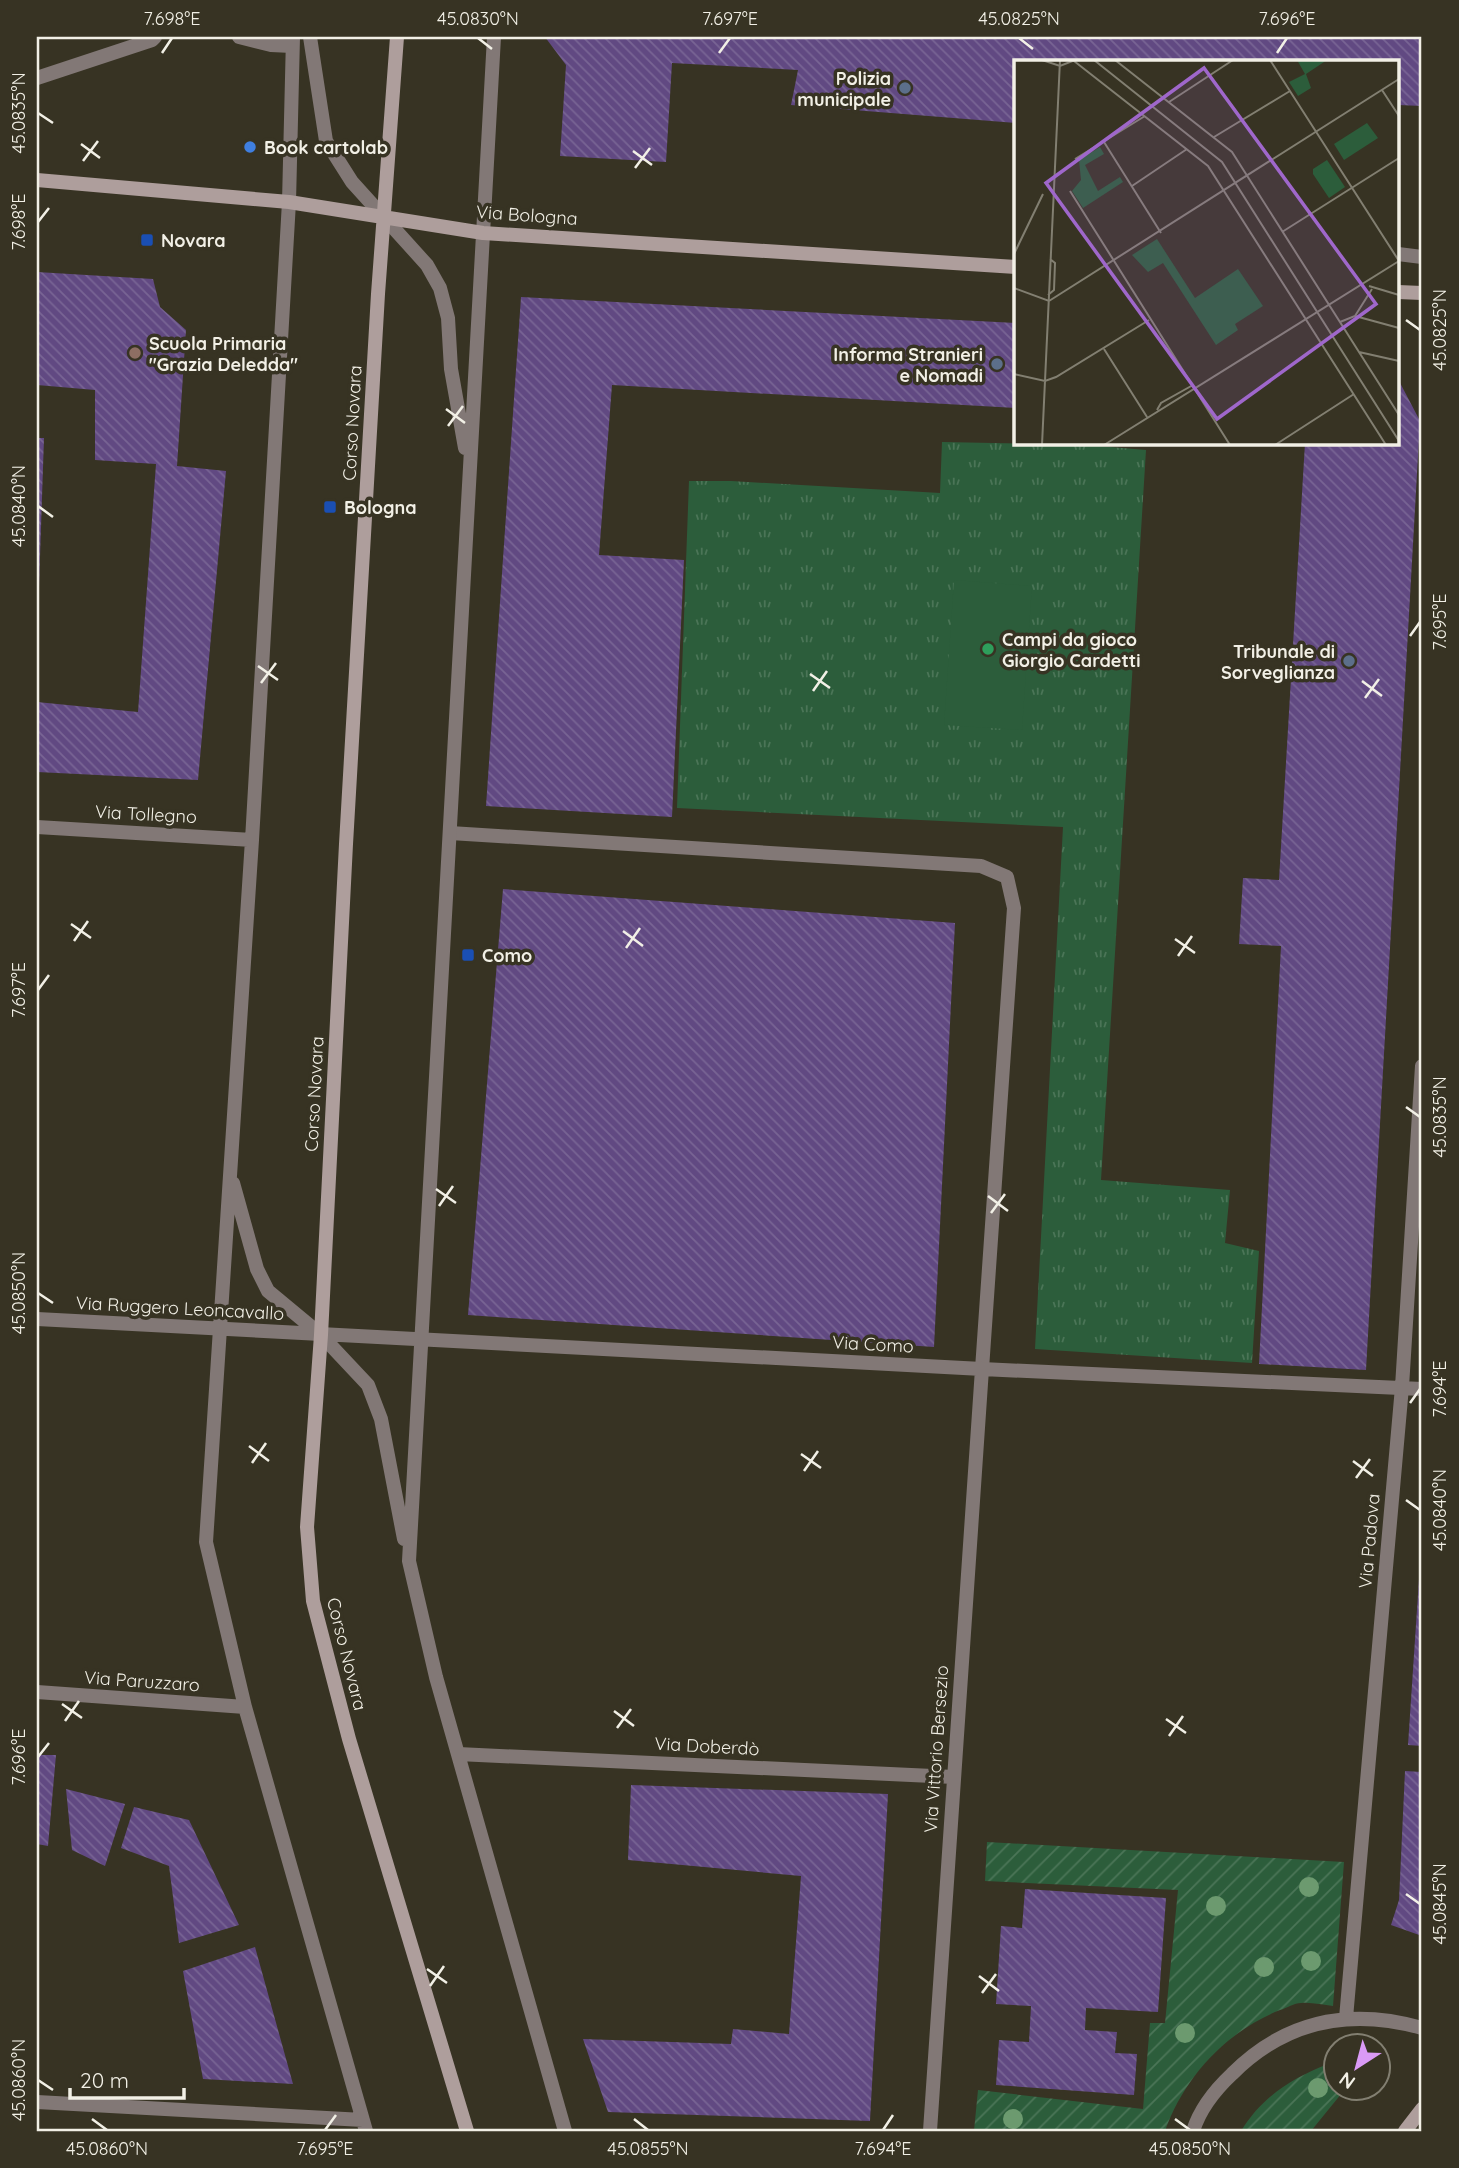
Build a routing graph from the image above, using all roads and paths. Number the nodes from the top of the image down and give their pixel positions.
1 (155, 37) edge
2 (239, 37) edge
3 (310, 37) edge
4 (397, 37) edge
5 (494, 37) edge
6 (292, 41) edge
7 (37, 78) edge
8 (37, 180) edge
9 (289, 202) junction
10 (383, 218) junction
11 (483, 233) junction
12 (1400, 254) edge
13 (1422, 257) edge
14 (1014, 267) edge
15 (1400, 292) edge
16 (1422, 293) edge
17 (470, 474) junction
18 (37, 827) edge
19 (450, 833) junction
20 (252, 839) junction
21 (1422, 1066) edge
22 (230, 1173) junction
23 (37, 1319) edge
24 (219, 1329) junction
25 (321, 1335) junction
26 (421, 1340) junction
27 (982, 1369) junction
28 (1402, 1387) junction
29 (1422, 1389) edge
30 (409, 1561) junction
31 (37, 1692) edge
32 (244, 1707) junction
33 (458, 1754) junction
34 (954, 1777) junction
35 (1346, 2018) junction
36 (1422, 2028) edge
37 (37, 2102) edge
38 (1422, 2109) edge
39 (365, 2126) edge
40 (467, 2131) edge
41 (565, 2131) edge
42 (930, 2131) edge
43 (1193, 2131) edge
44 (1405, 2131) edge

1 - 7 street
2 - 6 street
3 - 10 street
4 - 10 main road, Corso Novara
5 - 11 street
6 - 9 street
8 - 9 main road, Via Bologna
9 - 10 main road, Via Bologna
9 - 20 street
10 - 11 main road, Via Bologna
10 - 17 street
10 - 25 main road, Corso Novara
11 - 14 main road, Via Bologna
11 - 17 street
12 - 13 street
15 - 16 main road
17 - 19 street
18 - 20 street, Via Tollegno
19 - 26 street
19 - 27 street, Via Vittorio Bersezio
20 - 22 street
21 - 28 street, Via Padova
22 - 24 street
22 - 25 street
23 - 24 street, Via Ruggero Leoncavallo
24 - 25 street, Via Ruggero Leoncavallo
24 - 32 street
25 - 26 street, Via Como
25 - 30 street
25 - 40 main road, Corso Novara
26 - 27 street, Via Como
26 - 30 street
27 - 28 street, Via Como
27 - 34 street, Via Vittorio Bersezio
28 - 29 street, Via Como
28 - 35 street, Via Padova
30 - 33 street
31 - 32 street, Via Paruzzaro
32 - 39 street
33 - 34 street, Via Doberdò
33 - 41 street
34 - 42 street, Via Vittorio Bersezio
35 - 36 street
35 - 43 street
37 - 39 street
38 - 44 main road

